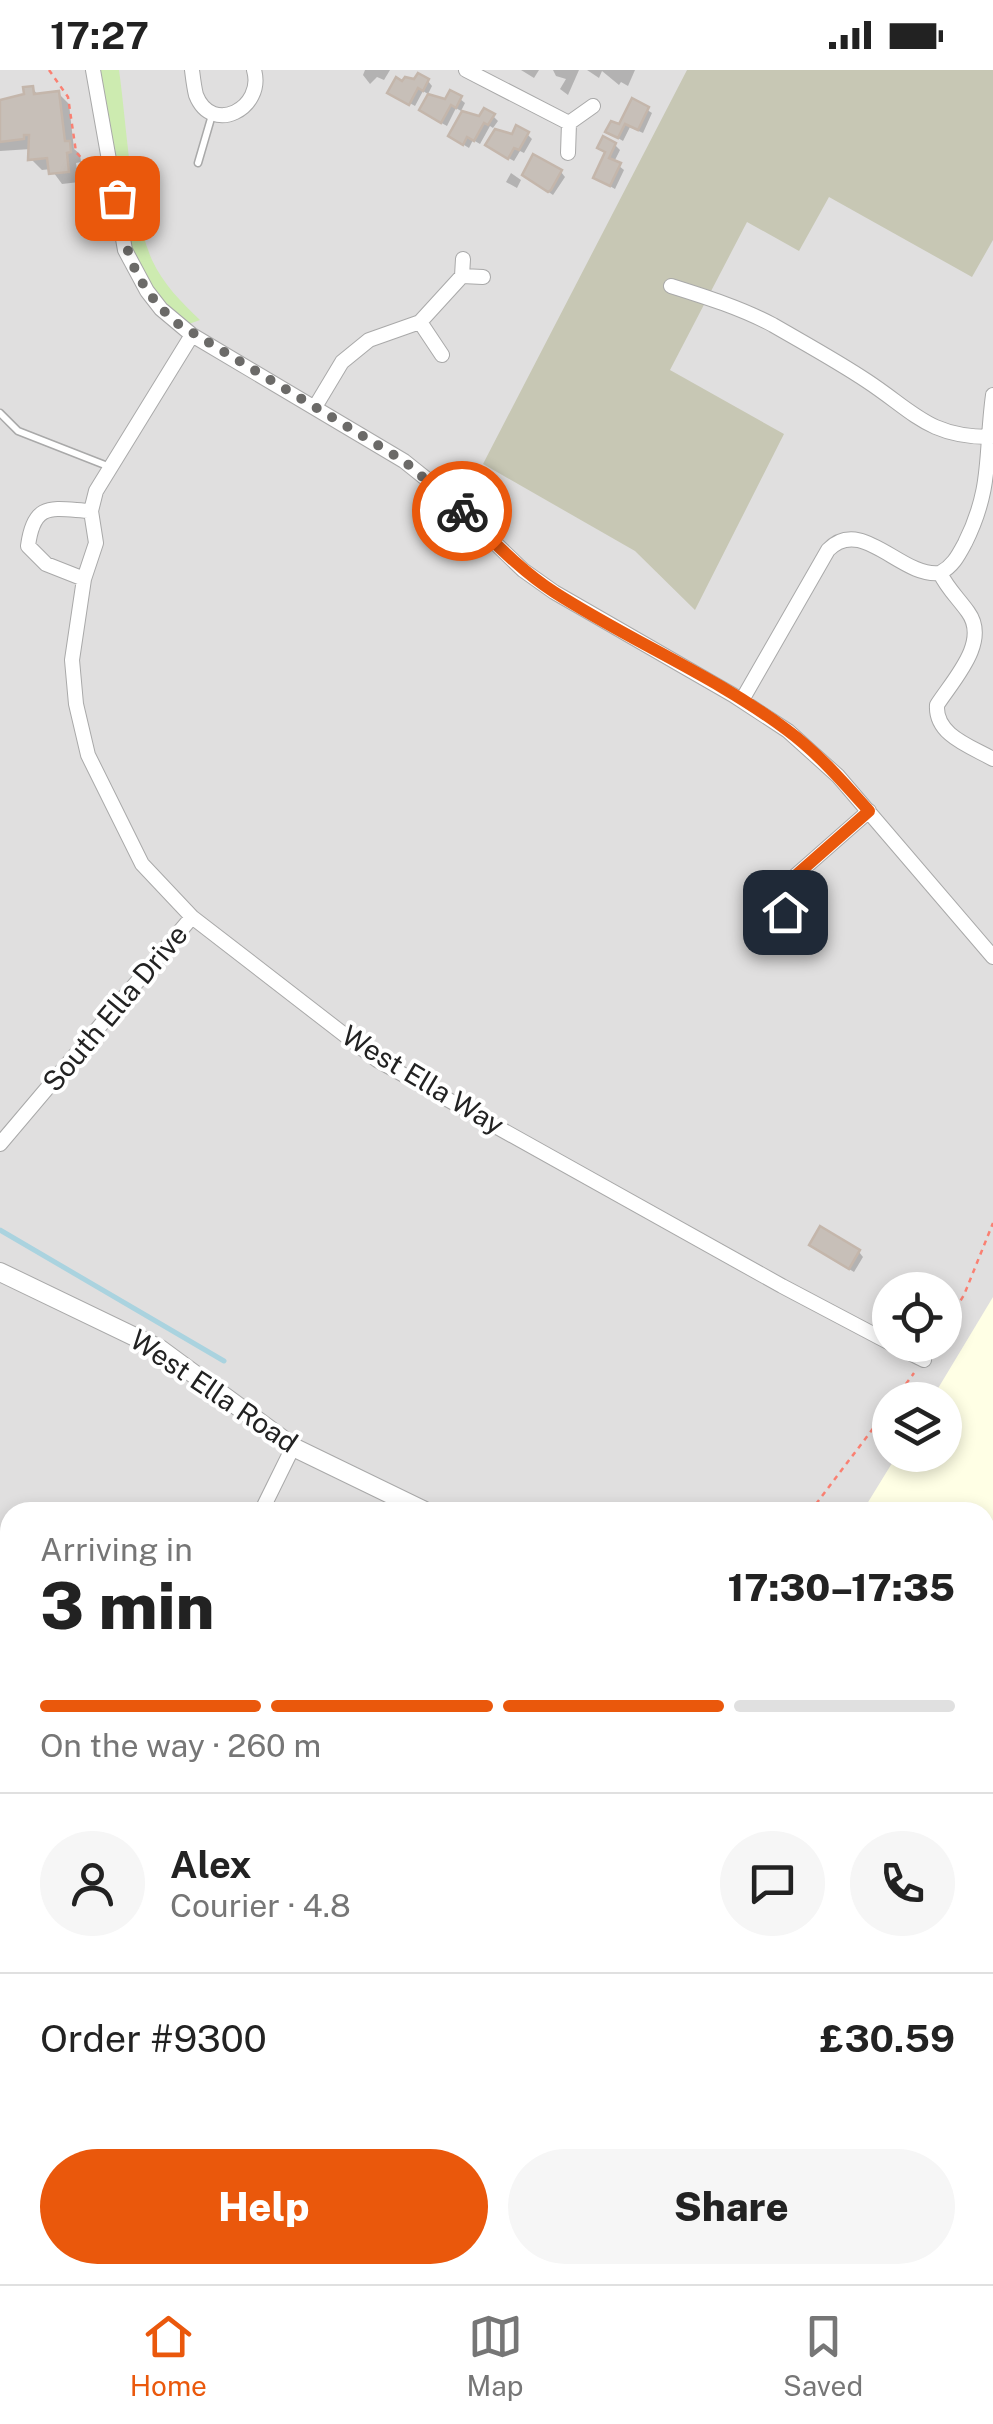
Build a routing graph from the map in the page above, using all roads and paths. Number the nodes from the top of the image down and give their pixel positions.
1 (49, 70) edge
2 (93, 70) edge
3 (192, 70) edge
4 (254, 70) edge
5 (466, 70) edge
6 (593, 106) dead end
7 (212, 114) junction
8 (569, 124) junction
9 (568, 154) dead end
10 (198, 163) dead end
11 (97, 175) dead end
12 (483, 276) dead end
13 (672, 286) dead end
14 (420, 322) junction
15 (192, 335) junction
16 (442, 355) dead end
17 (993, 395) edge
18 (315, 407) junction
19 (0, 413) edge
20 (990, 437) junction
21 (111, 468) junction
22 (91, 511) junction
23 (940, 573) junction
24 (84, 579) junction
25 (742, 700) junction
26 (993, 759) edge
27 (869, 811) junction
28 (759, 881) dead end
29 (777, 892) junction
30 (785, 912) dead end
31 (192, 917) junction
32 (993, 957) edge
33 (0, 1144) edge
34 (993, 1222) edge
35 (0, 1272) edge
36 (962, 1299) edge
37 (872, 1333) edge
38 (872, 1430) edge
39 (292, 1446) junction
40 (265, 1502) edge
41 (406, 1502) edge
42 (818, 1502) edge

1 - 11 path
2 - 15 street
3 - 7 street
4 - 7 street
5 - 8 street
6 - 8 street
7 - 10 lane
8 - 9 street
12 - 14 street
13 - 20 street
14 - 16 street
14 - 18 street
15 - 18 street
15 - 21 street, West Ella Way
17 - 20 street
18 - 25 street
19 - 21 lane
20 - 23 street
21 - 22 street, West Ella Way
22 - 24 street, West Ella Way
22 - 24 street
23 - 25 street
23 - 26 street
24 - 31 street, West Ella Way
25 - 27 street
27 - 29 street
27 - 32 street
28 - 29 street
29 - 30 street
31 - 33 street, South Ella Drive
31 - 37 street, West Ella Way
34 - 36 path
35 - 39 street, West Ella Road
38 - 42 path
39 - 40 street
39 - 41 street, West Ella Road

